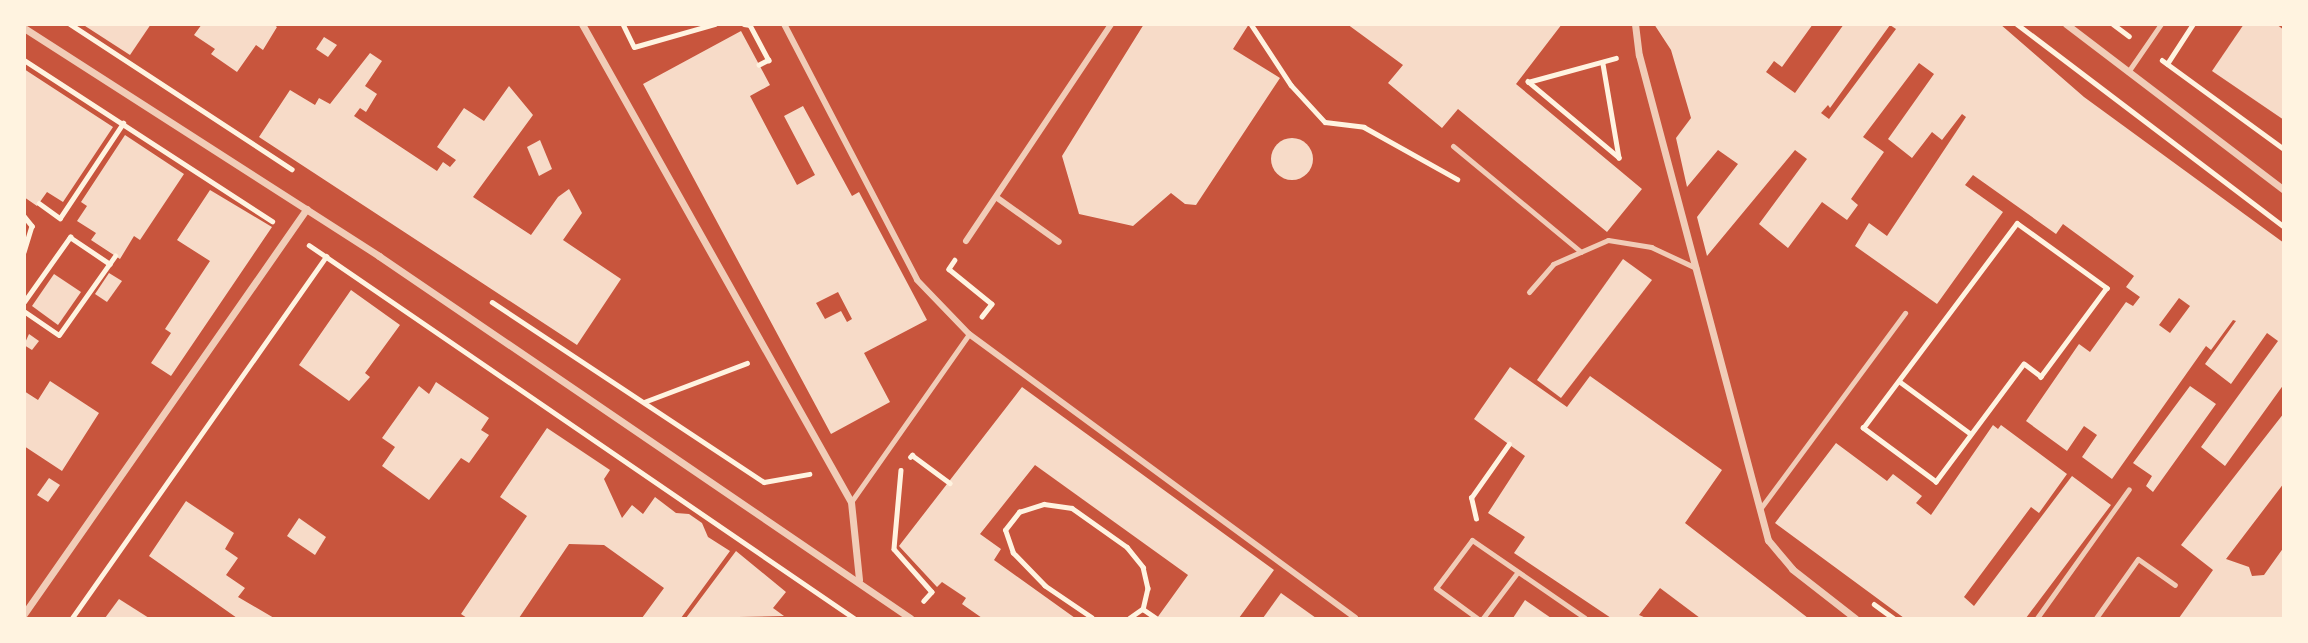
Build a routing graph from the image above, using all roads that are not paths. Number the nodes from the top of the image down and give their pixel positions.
1 (582, 24) edge
2 (784, 24) edge
3 (1111, 24) edge
4 (1636, 24) edge
5 (2066, 24) edge
6 (2161, 24) edge
7 (24, 28) edge
8 (2128, 72) junction
9 (1452, 146) dead end
10 (2284, 190) edge
11 (996, 197) junction
12 (307, 209) junction
13 (966, 241) road end
14 (1059, 242) dead end
15 (1581, 252) junction
16 (1696, 268) junction
17 (1529, 292) dead end
18 (1905, 313) dead end
19 (969, 334) junction
20 (2129, 489) dead end
21 (851, 502) junction
22 (1760, 509) junction
23 (1517, 573) junction
24 (859, 580) junction
25 (2175, 585) dead end
26 (24, 614) edge
27 (910, 618) edge
28 (1355, 618) edge
29 (1477, 618) edge
30 (1483, 618) edge
31 (1585, 618) edge
32 (1855, 618) edge
33 (2037, 618) edge
34 (2096, 618) edge

1 - 21 street
2 - 19 street
3 - 11 street
4 - 16 street
5 - 8 street
6 - 8 lane
7 - 12 street
8 - 10 street
9 - 15 lane
11 - 13 street
11 - 14 street
12 - 24 street
12 - 26 street
15 - 16 lane
15 - 17 lane
16 - 22 street
18 - 22 lane
19 - 21 lane
19 - 28 street
20 - 33 lane
21 - 24 street
22 - 32 street
23 - 29 lane
23 - 30 lane
23 - 31 lane
24 - 27 street
25 - 34 lane

